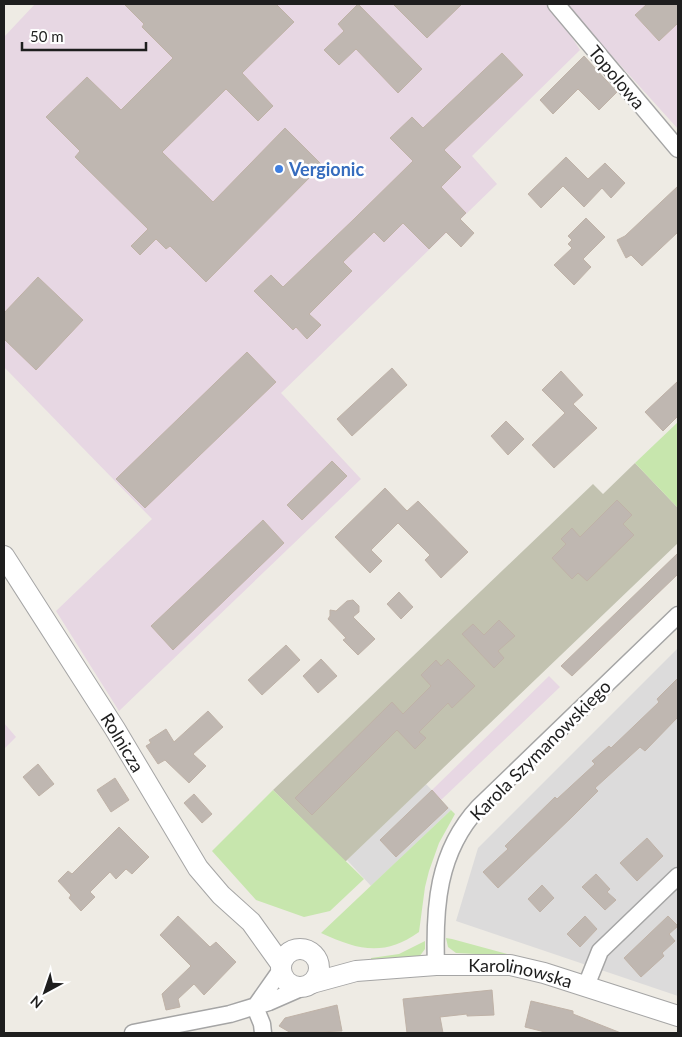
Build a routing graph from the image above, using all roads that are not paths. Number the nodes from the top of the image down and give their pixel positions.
1 (556, 4) edge
2 (678, 150) edge
3 (4, 556) edge
4 (678, 615) edge
5 (678, 876) edge
6 (251, 922) junction
7 (306, 953) junction
8 (436, 965) junction
9 (281, 967) junction
10 (356, 971) junction
11 (307, 986) junction
12 (586, 986) junction
13 (255, 1006) junction
14 (678, 1016) edge
15 (133, 1033) edge
16 (263, 1033) edge

1 - 2 street, Topolowa
3 - 6 street, Rolnicza
4 - 8 street, Karola Szymanowskiego
5 - 12 street
6 - 7 street, Rolnicza
6 - 9 street, Rolnicza
7 - 9 street
7 - 10 street, Karolinowska
7 - 11 street
8 - 10 street, Karolinowska
8 - 12 street, Karolinowska
9 - 11 street
9 - 13 street
10 - 11 street, Karolinowska
11 - 13 street, Karolinowska
12 - 14 street, Karolinowska
13 - 15 street, Karolinowska
13 - 16 street

